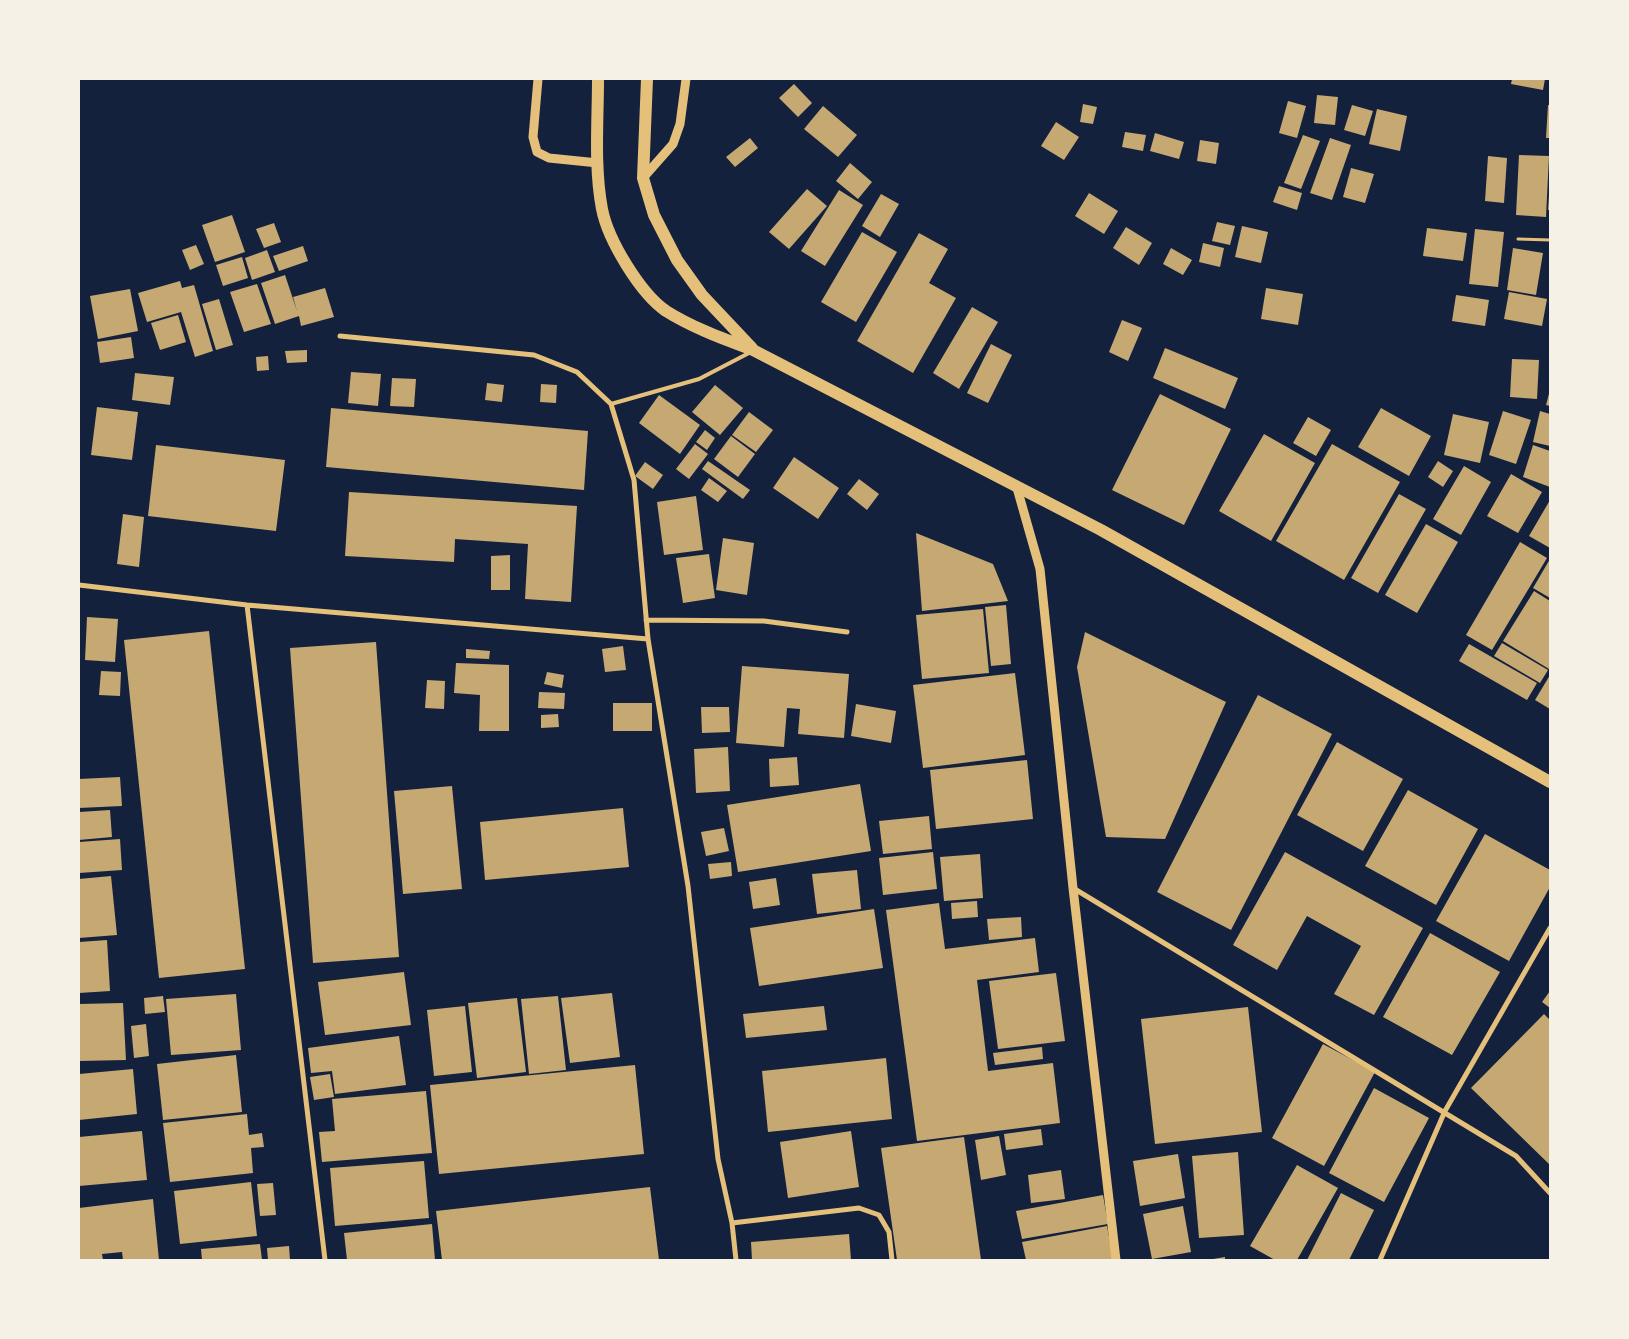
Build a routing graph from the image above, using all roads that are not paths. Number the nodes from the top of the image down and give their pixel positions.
1 (538, 79) edge
2 (598, 79) edge
3 (647, 79) edge
4 (686, 79) edge
5 (598, 163) junction
6 (643, 178) junction
7 (340, 336) dead end
8 (753, 350) junction
9 (611, 404) junction
10 (1017, 488) junction
11 (79, 585) edge
12 (247, 605) junction
13 (646, 620) junction
14 (847, 632) dead end
15 (648, 639) junction
16 (1550, 782) edge
17 (1073, 888) junction
18 (1550, 928) edge
19 (1445, 1111) junction
20 (1550, 1193) edge
21 (732, 1223) junction
22 (325, 1260) edge
23 (736, 1260) edge
24 (892, 1260) edge
25 (1116, 1260) edge
26 (1380, 1260) edge

1 - 5 street
2 - 5 main road
3 - 6 main road
4 - 6 street
5 - 8 main road
6 - 8 main road
7 - 9 street
8 - 9 lane
8 - 10 main road
9 - 13 street
10 - 16 main road
10 - 17 street
11 - 12 street
12 - 15 street
12 - 22 street
13 - 14 street
13 - 15 street
15 - 21 street
17 - 19 street
17 - 25 street
18 - 19 street
19 - 20 street
19 - 26 street
21 - 23 street
21 - 24 street

